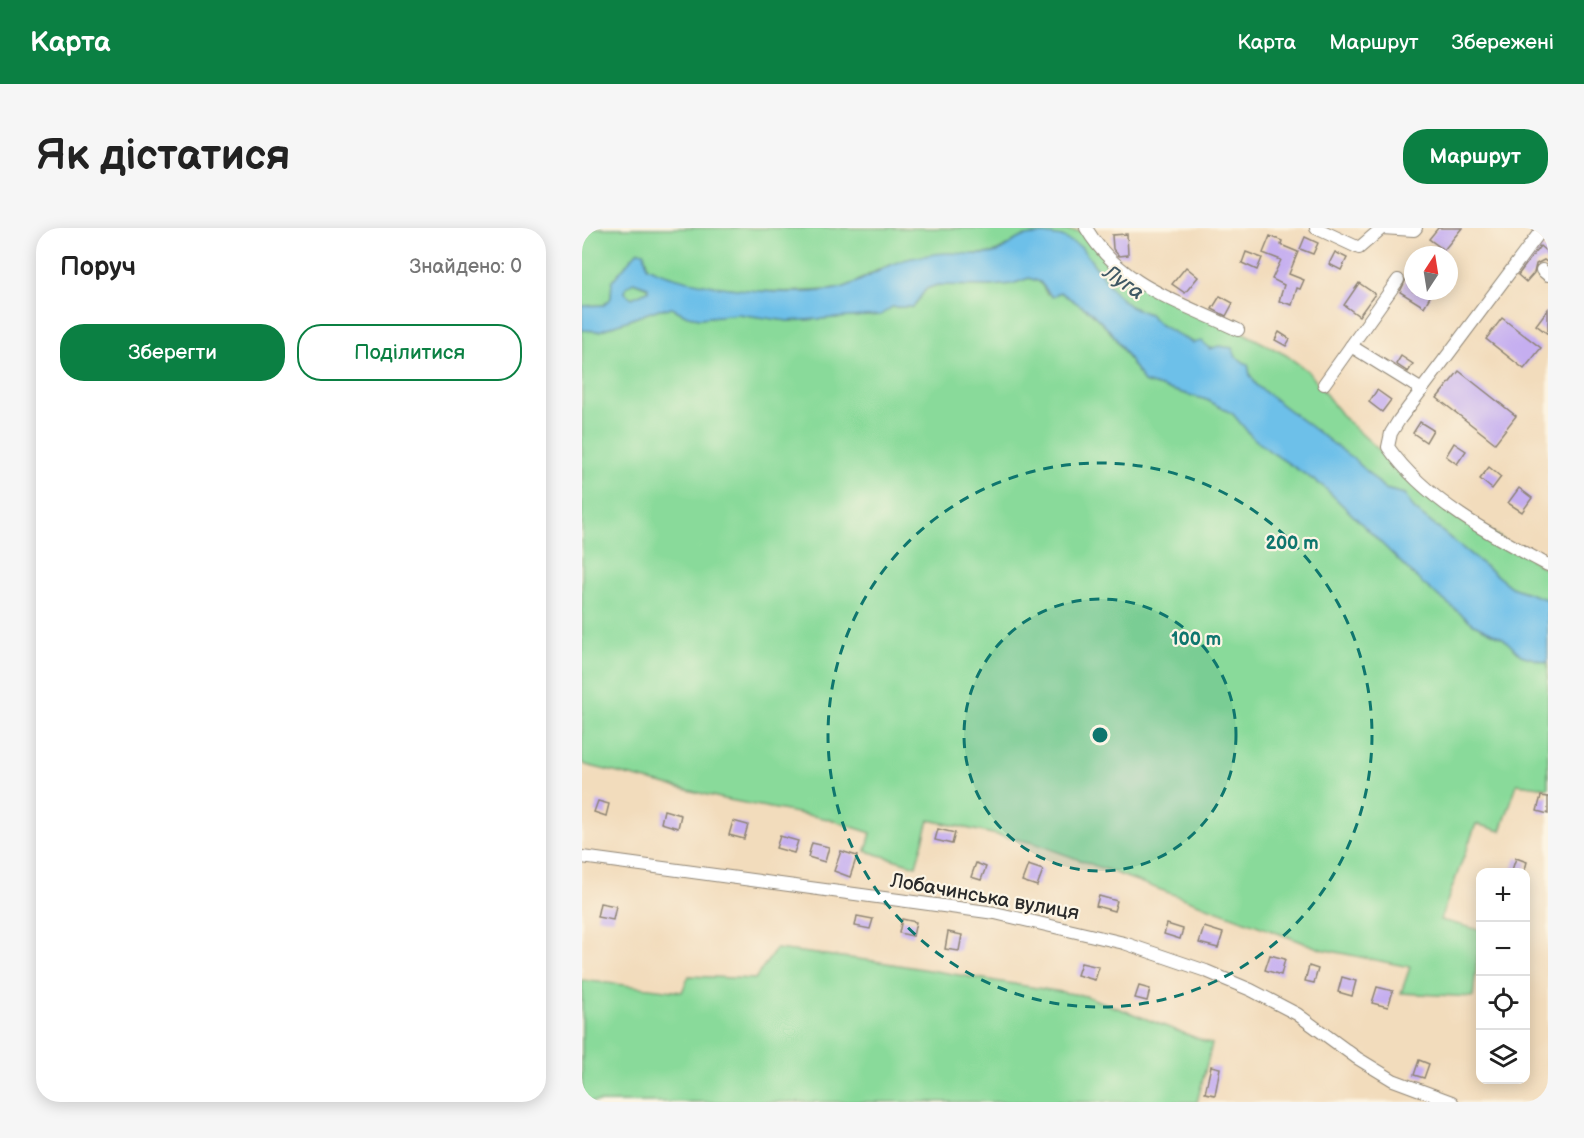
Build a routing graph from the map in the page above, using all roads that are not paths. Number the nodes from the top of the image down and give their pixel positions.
1 (1086, 228) edge
2 (1316, 228) edge
3 (1416, 228) edge
4 (1541, 229) edge
5 (1398, 280) dead end
6 (1238, 330) dead end
7 (1351, 346) junction
8 (1324, 384) dead end
9 (1422, 390) junction
10 (1548, 565) edge
11 (582, 857) edge
12 (1452, 1102) edge

1 - 6 street
2 - 3 street
4 - 9 street
5 - 7 street
7 - 8 street
7 - 9 street
9 - 10 street
11 - 12 street, Лобачинська вулиця

